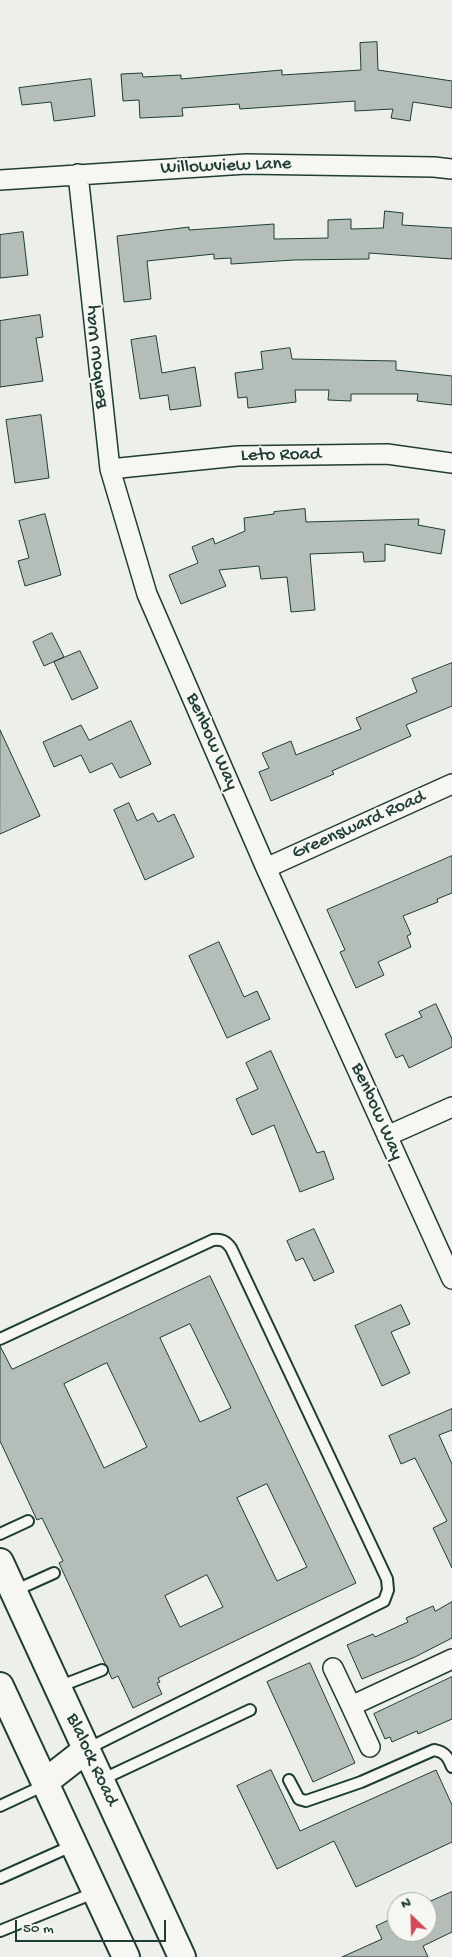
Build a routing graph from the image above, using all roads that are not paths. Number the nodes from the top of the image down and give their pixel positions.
1 (452, 169) edge
2 (78, 174) junction
3 (0, 180) edge
4 (452, 463) edge
5 (110, 469) junction
6 (452, 784) edge
7 (266, 868) junction
8 (452, 1107) edge
9 (387, 1136) junction
10 (452, 1279) edge
11 (0, 1339) edge
12 (28, 1521) dead end
13 (0, 1534) edge
14 (0, 1562) edge
15 (54, 1573) dead end
16 (13, 1591) junction
17 (452, 1659) edge
18 (333, 1668) dead end
19 (102, 1670) dead end
20 (0, 1686) edge
21 (57, 1688) junction
22 (351, 1706) junction
23 (250, 1710) dead end
24 (370, 1747) dead end
25 (86, 1750) junction
26 (452, 1767) edge
27 (100, 1780) junction
28 (288, 1780) dead end
29 (46, 1783) junction
30 (0, 1806) edge
31 (74, 1845) junction
32 (0, 1878) edge
33 (96, 1892) junction
34 (0, 1931) edge
35 (126, 1957) edge
36 (182, 1957) edge

1 - 2 street, Willowview Lane
2 - 3 street, Willowview Lane
2 - 5 street, Benbow Way
4 - 5 street, Leto Road
5 - 7 street, Benbow Way
6 - 7 street, Greensward Road
7 - 9 street, Benbow Way
8 - 9 street
9 - 10 street, Benbow Way
11 - 25 lane
12 - 13 lane
14 - 16 main road, Blalock Road
15 - 16 lane
16 - 21 main road, Blalock Road
17 - 22 street
18 - 22 street
19 - 21 lane
20 - 29 main road
21 - 25 main road, Blalock Road
22 - 24 street
23 - 27 lane
25 - 27 main road, Blalock Road
25 - 29 main road
26 - 28 lane
27 - 36 main road, Blalock Road
29 - 30 lane
29 - 31 main road
31 - 32 lane
31 - 33 main road
33 - 34 lane
33 - 35 main road

